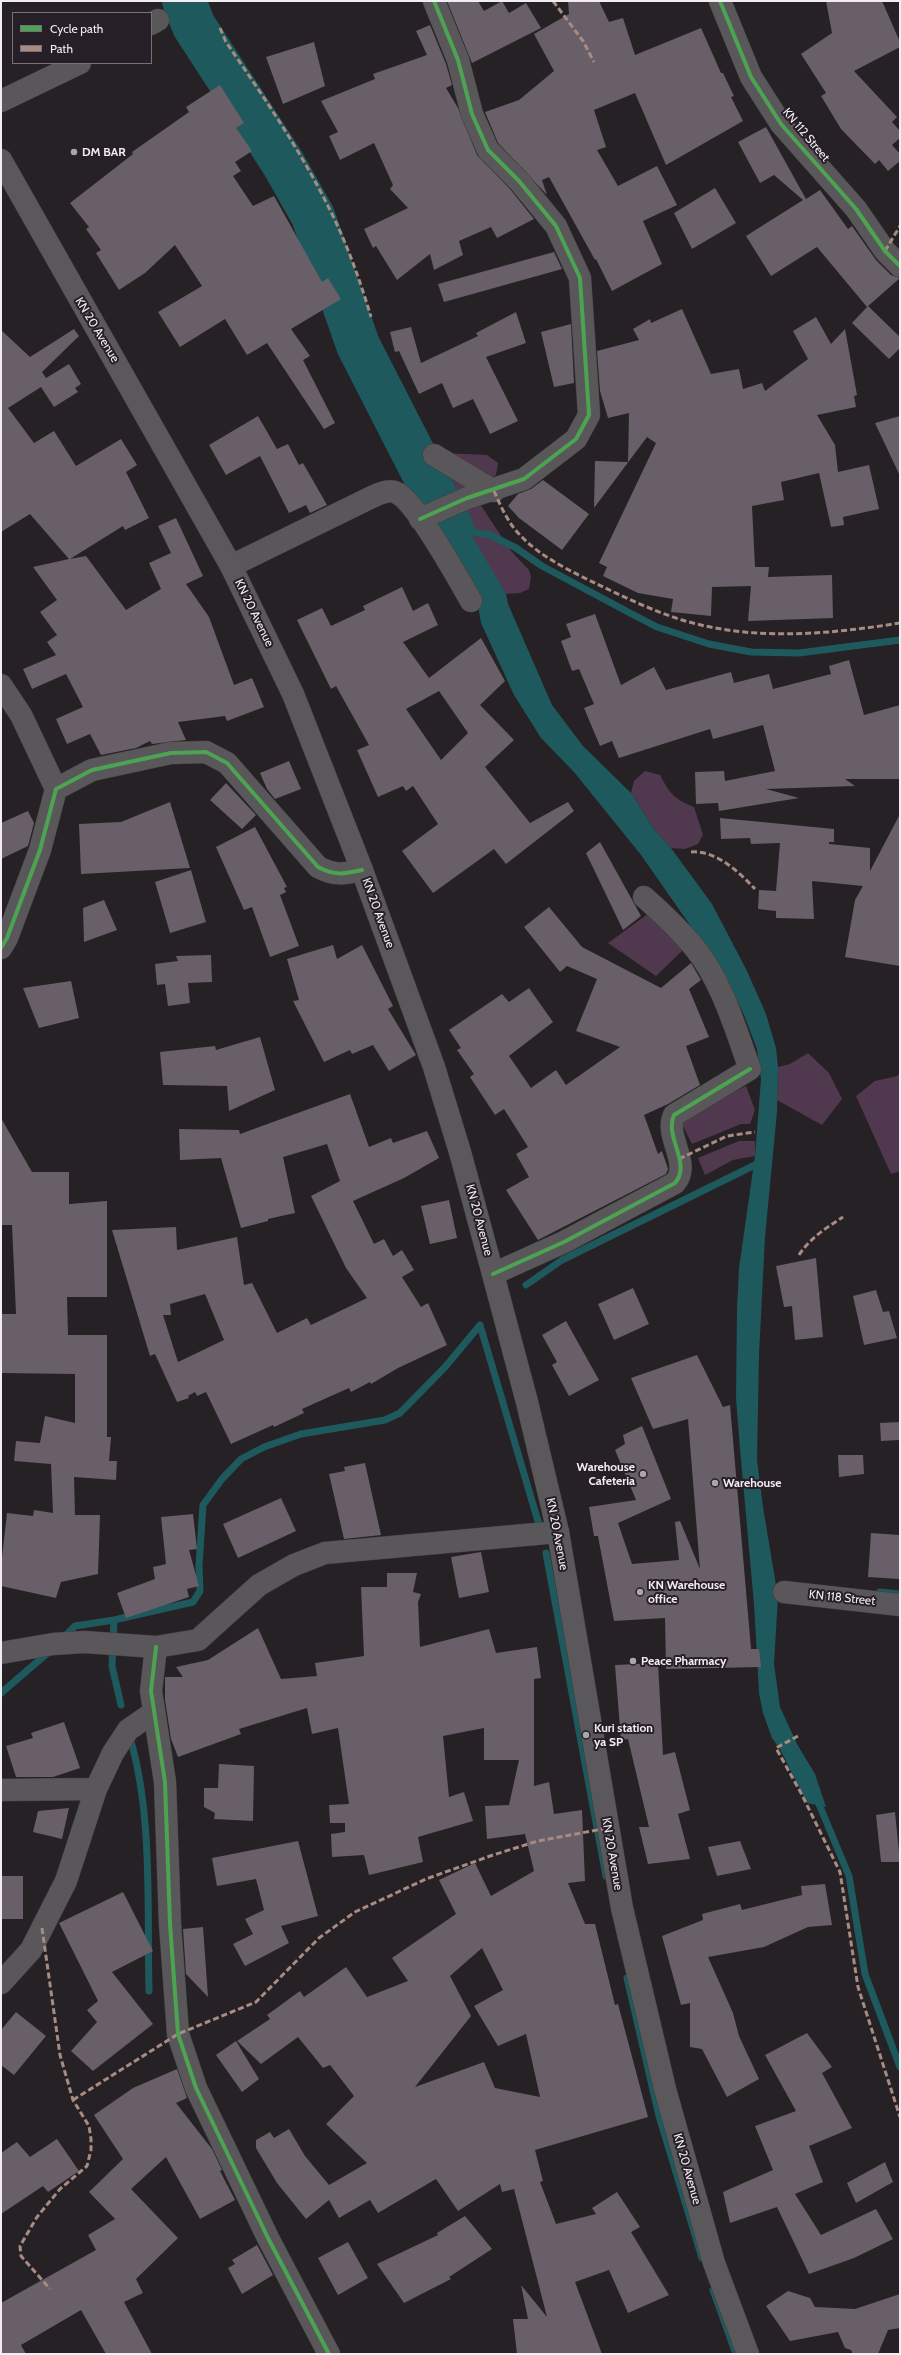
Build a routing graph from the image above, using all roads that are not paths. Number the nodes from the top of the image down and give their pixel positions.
1 (434, 1) edge
2 (720, 1) edge
3 (78, 64) edge
4 (1, 101) edge
5 (1, 160) edge
6 (900, 266) edge
7 (434, 455) dead end
8 (494, 491) junction
9 (425, 517) junction
10 (231, 566) junction
11 (471, 602) dead end
12 (1, 685) edge
13 (56, 789) junction
14 (362, 870) junction
15 (644, 897) dead end
16 (1, 948) edge
17 (493, 1274) junction
18 (558, 1532) junction
19 (784, 1592) dead end
20 (900, 1605) edge
21 (156, 1647) junction
22 (1, 1653) edge
23 (154, 1712) junction
24 (96, 1789) junction
25 (1, 1790) edge
26 (1, 1983) edge
27 (329, 2354) edge
28 (748, 2354) edge

1 - 8 street
2 - 6 street, KN 112 Street
3 - 4 street
5 - 10 main road, KN 20 Avenue
7 - 8 street
8 - 9 street
9 - 10 street
9 - 11 street
10 - 14 main road, KN 20 Avenue
12 - 13 street
13 - 14 street
13 - 16 street
14 - 17 main road, KN 20 Avenue
15 - 17 street
17 - 18 main road, KN 20 Avenue
18 - 21 street
18 - 28 main road, KN 20 Avenue
19 - 20 street, KN 118 Street
21 - 22 street
21 - 23 street
23 - 24 street
23 - 27 street
24 - 25 street
24 - 26 street

